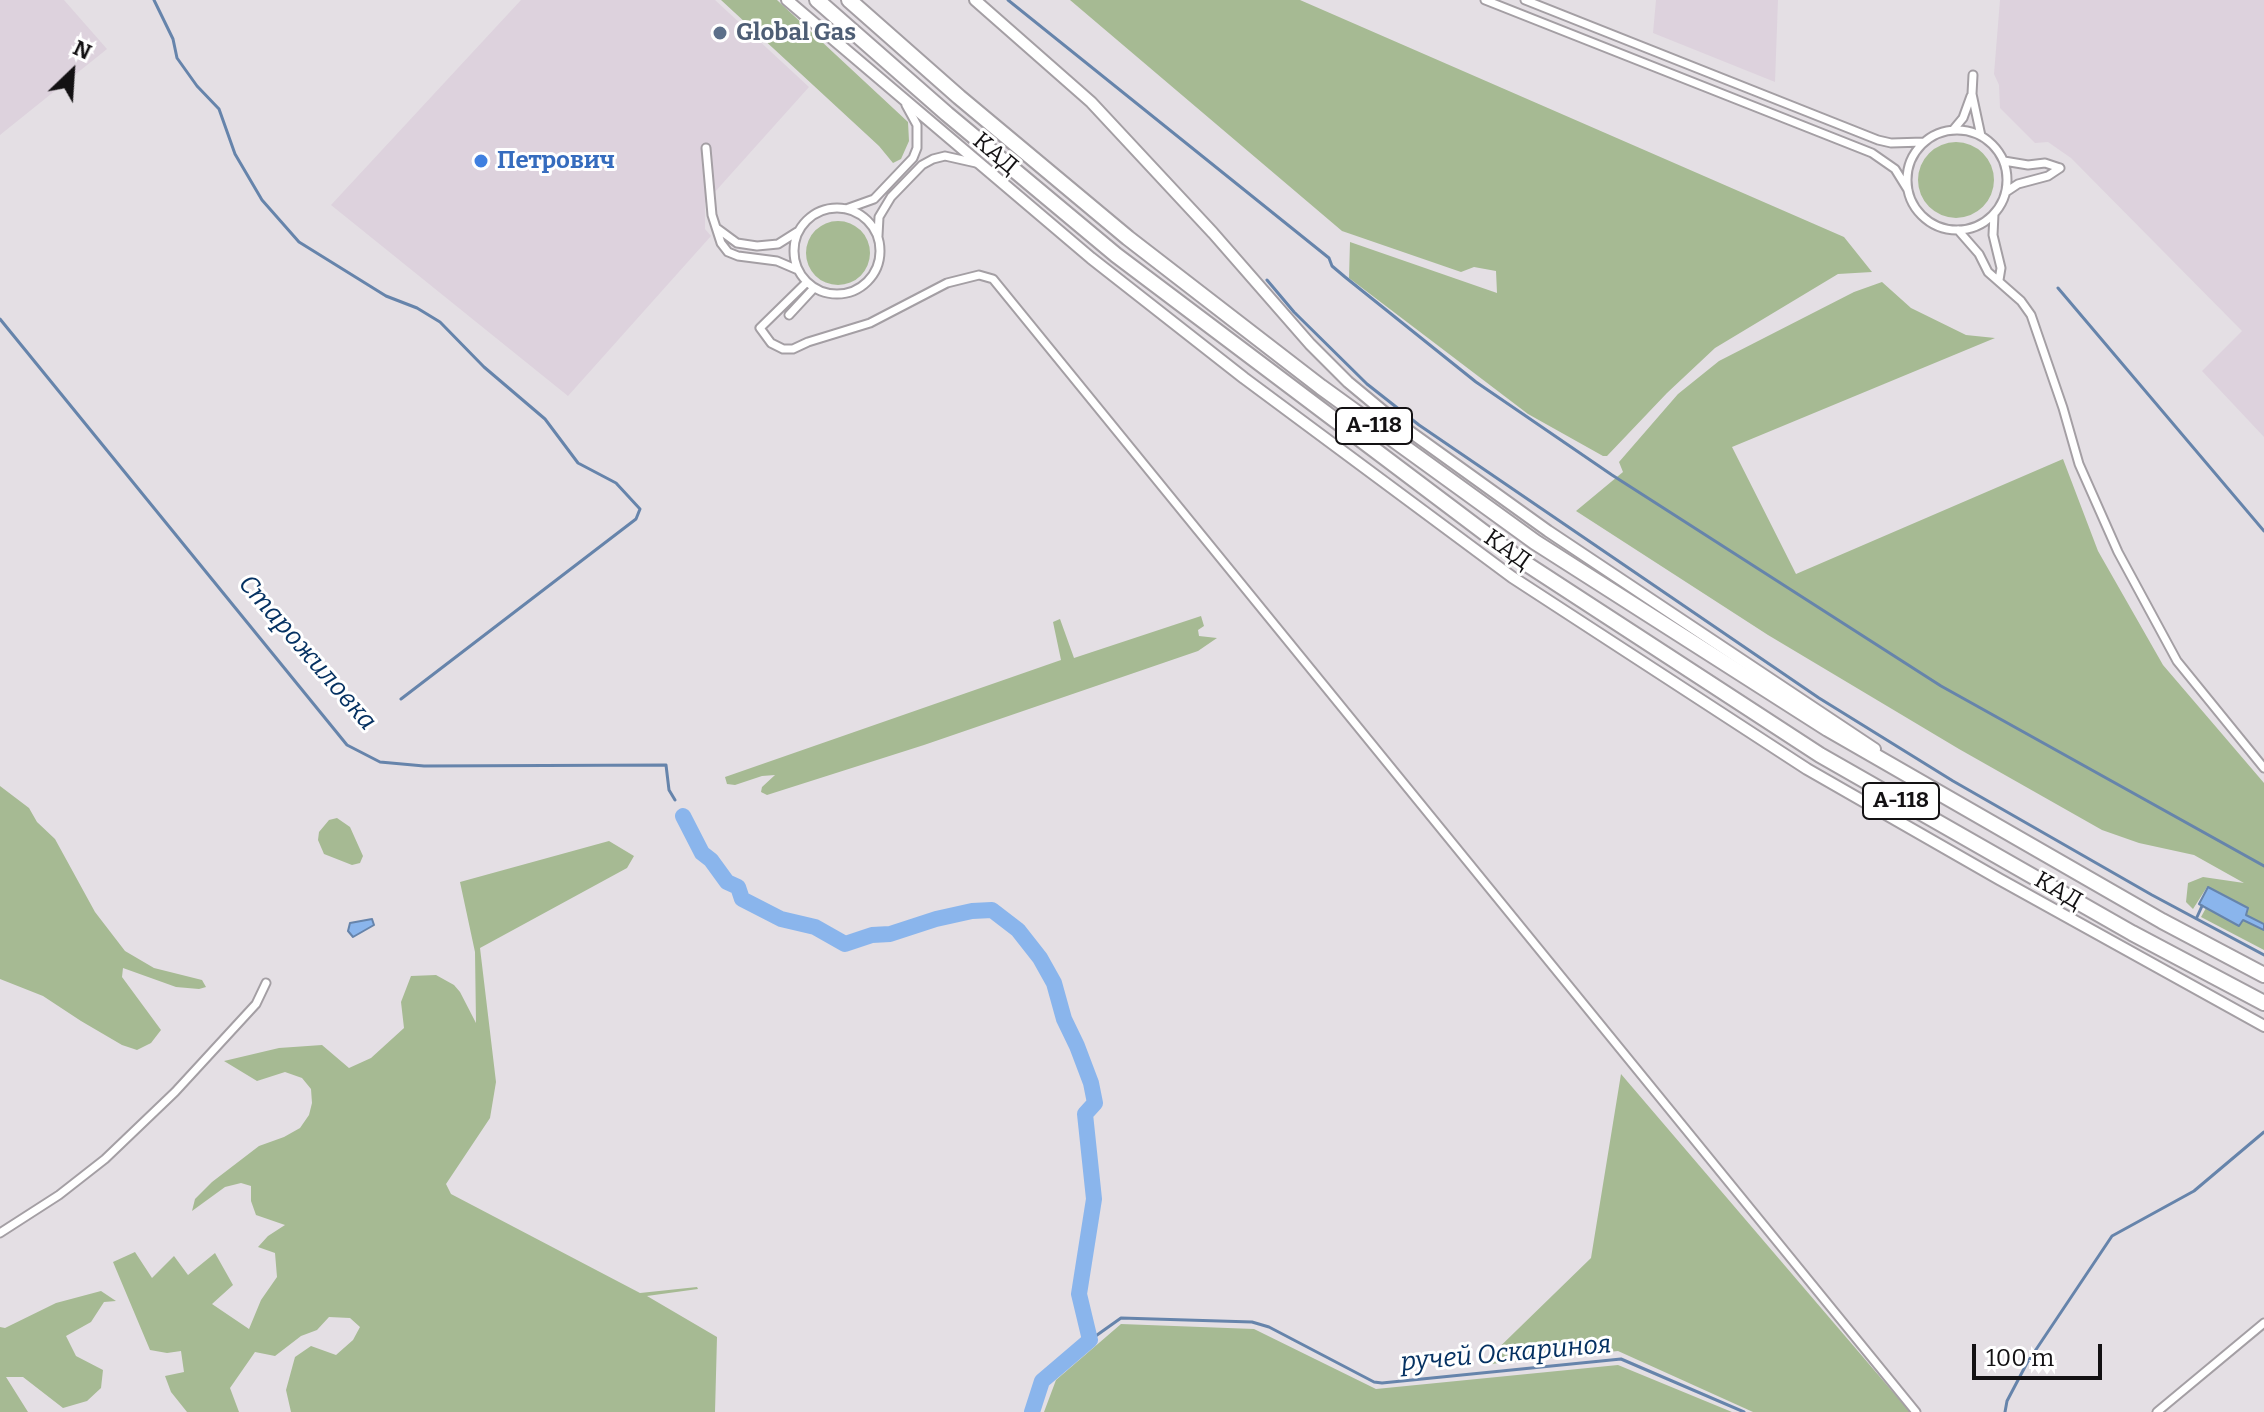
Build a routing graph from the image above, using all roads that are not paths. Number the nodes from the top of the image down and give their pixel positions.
1 (787, 0) edge
2 (817, 0) edge
3 (849, 0) edge
4 (975, 0) edge
5 (1485, 0) edge
6 (1525, 0) edge
7 (1973, 75) dead end
8 (1972, 94) junction
9 (902, 99) junction
10 (1953, 130) junction
11 (1981, 136) junction
12 (1924, 142) junction
13 (706, 148) dead end
14 (2004, 161) junction
15 (977, 164) junction
16 (1908, 190) junction
17 (2006, 192) junction
18 (846, 209) junction
19 (1994, 214) junction
20 (717, 228) junction
21 (799, 230) junction
22 (1958, 230) junction
23 (878, 238) junction
24 (798, 270) junction
25 (1999, 280) junction
26 (810, 285) junction
27 (789, 315) dead end
28 (2264, 768) edge
29 (1941, 794) junction
30 (2264, 975) edge
31 (266, 983) dead end
32 (2264, 1003) edge
33 (2264, 1026) edge
34 (0, 1233) edge
35 (2264, 1323) edge
36 (1916, 1412) edge
37 (2157, 1412) edge

1 - 9 street
2 - 32 highway, КАД / А-118
3 - 29 highway, КАД / А-118
4 - 29 street
5 - 16 street
6 - 12 street
7 - 8 street
8 - 10 street
8 - 11 street
9 - 15 street
9 - 18 street
10 - 11 street
10 - 12 street
11 - 14 street
12 - 16 street
13 - 20 street
14 - 17 street
14 - 17 street
15 - 23 street
15 - 33 street
16 - 22 street
17 - 19 street
18 - 21 street
18 - 23 street
19 - 22 street
19 - 25 street
20 - 21 street
20 - 24 street
21 - 24 street
22 - 25 street
23 - 26 street
24 - 26 street
25 - 28 street
26 - 27 street
26 - 36 street
29 - 30 highway, КАД / А-118
31 - 34 street
35 - 37 street

